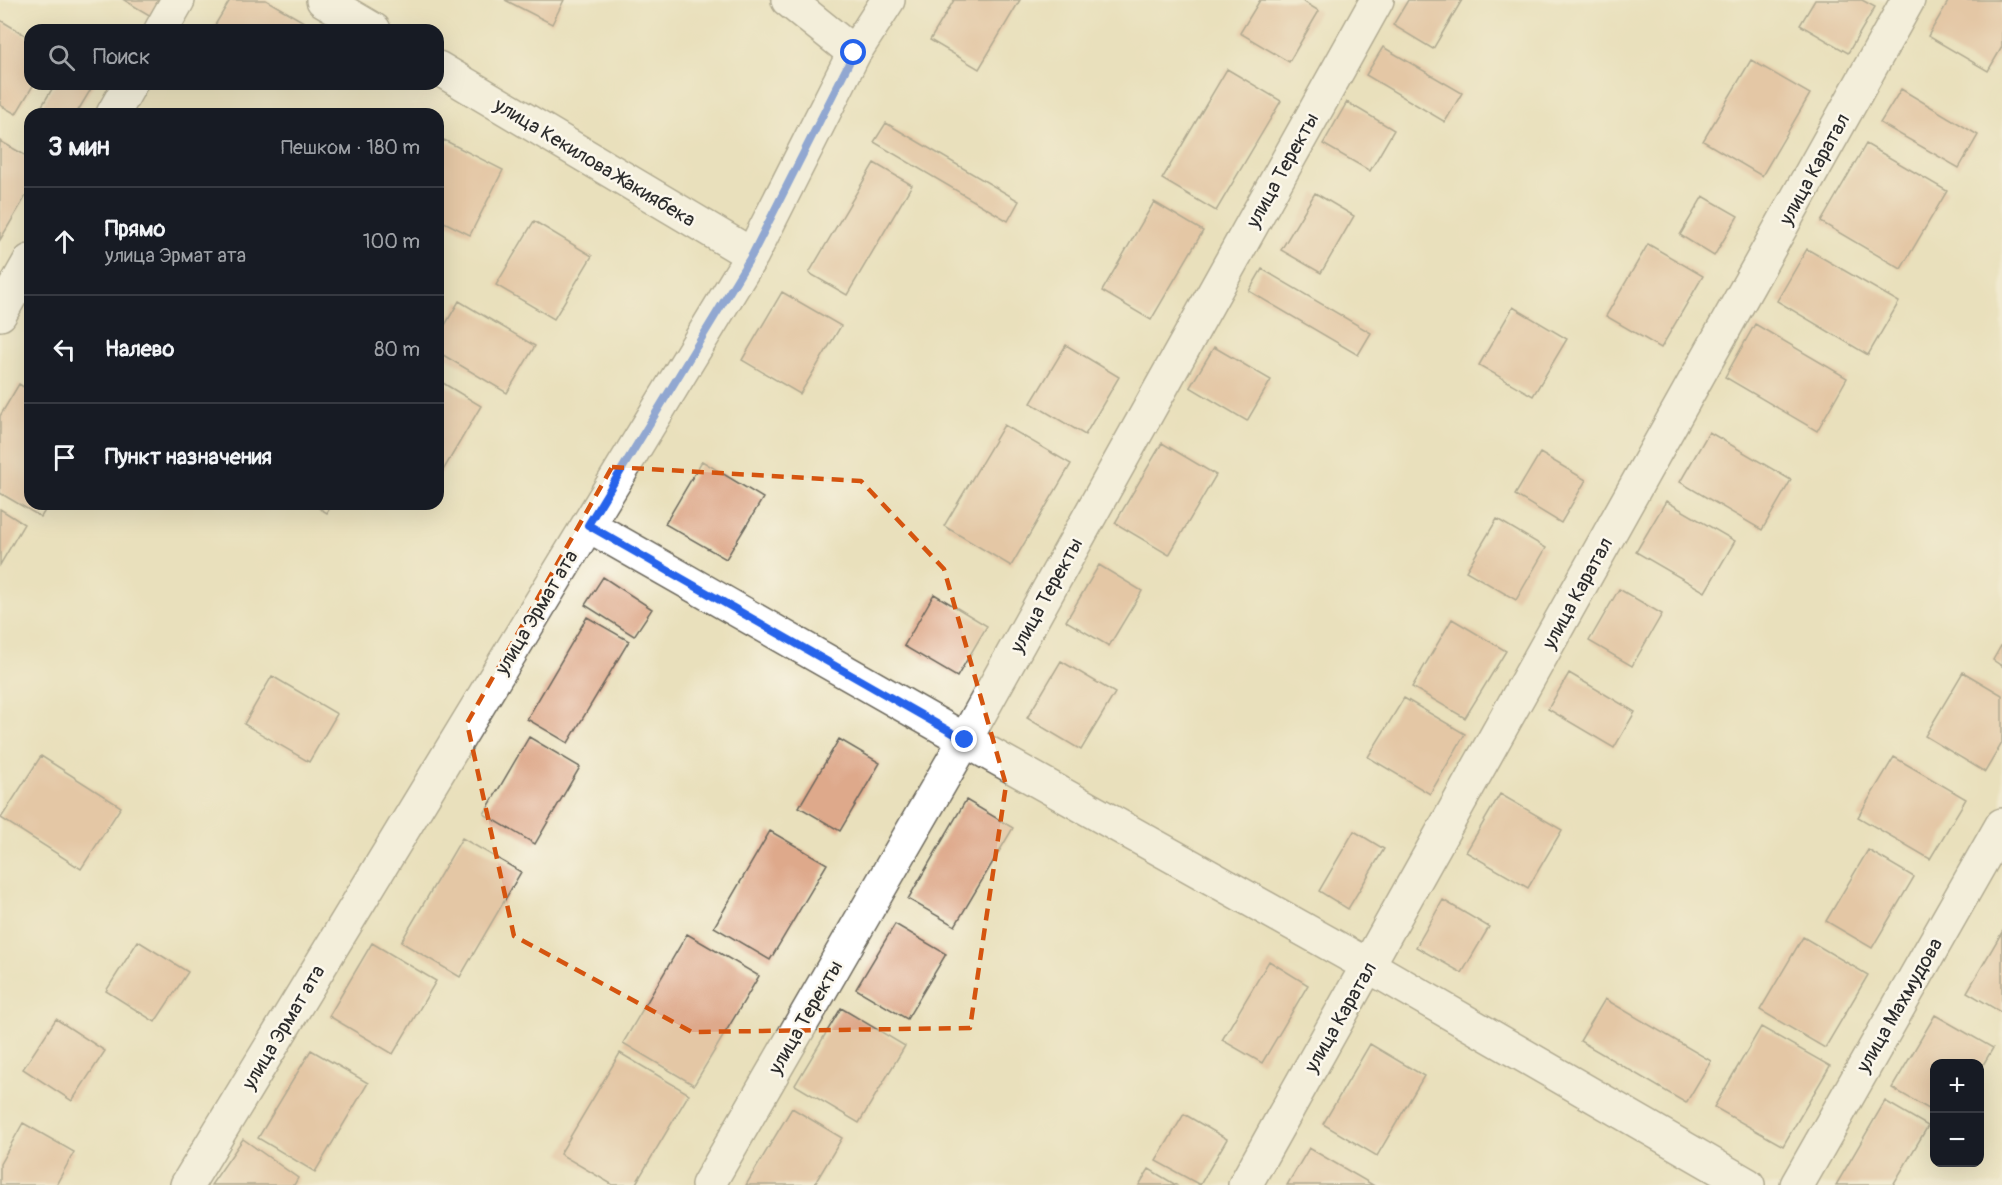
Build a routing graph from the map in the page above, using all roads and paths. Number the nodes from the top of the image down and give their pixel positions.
1 (178, 0) edge
2 (323, 0) edge
3 (788, 0) edge
4 (888, 0) edge
5 (1377, 0) edge
6 (1908, 0) edge
7 (164, 24) edge
8 (364, 24) edge
9 (854, 53) junction
10 (444, 72) edge
11 (127, 90) edge
12 (116, 108) edge
13 (752, 255) junction
14 (24, 272) edge
15 (0, 314) edge
16 (588, 525) junction
17 (965, 740) junction
18 (2002, 825) edge
19 (1369, 966) junction
20 (187, 1185) edge
21 (708, 1185) edge
22 (1245, 1185) edge
23 (1748, 1185) edge
24 (1797, 1185) edge

1 - 7 street
2 - 8 street
3 - 9 street
4 - 9 street, улица Эрмат ата
5 - 17 street, улица Теректы
6 - 19 street, улица Каратал
9 - 13 street, улица Эрмат ата
10 - 13 street, улица Кекилова Жакиябека
11 - 12 street
13 - 16 street, улица Эрмат ата
14 - 15 street
16 - 17 street
16 - 20 street, улица Эрмат ата
17 - 19 street
17 - 21 street, улица Теректы
18 - 24 street, улица Махмудова
19 - 22 street, улица Каратал
19 - 23 street

